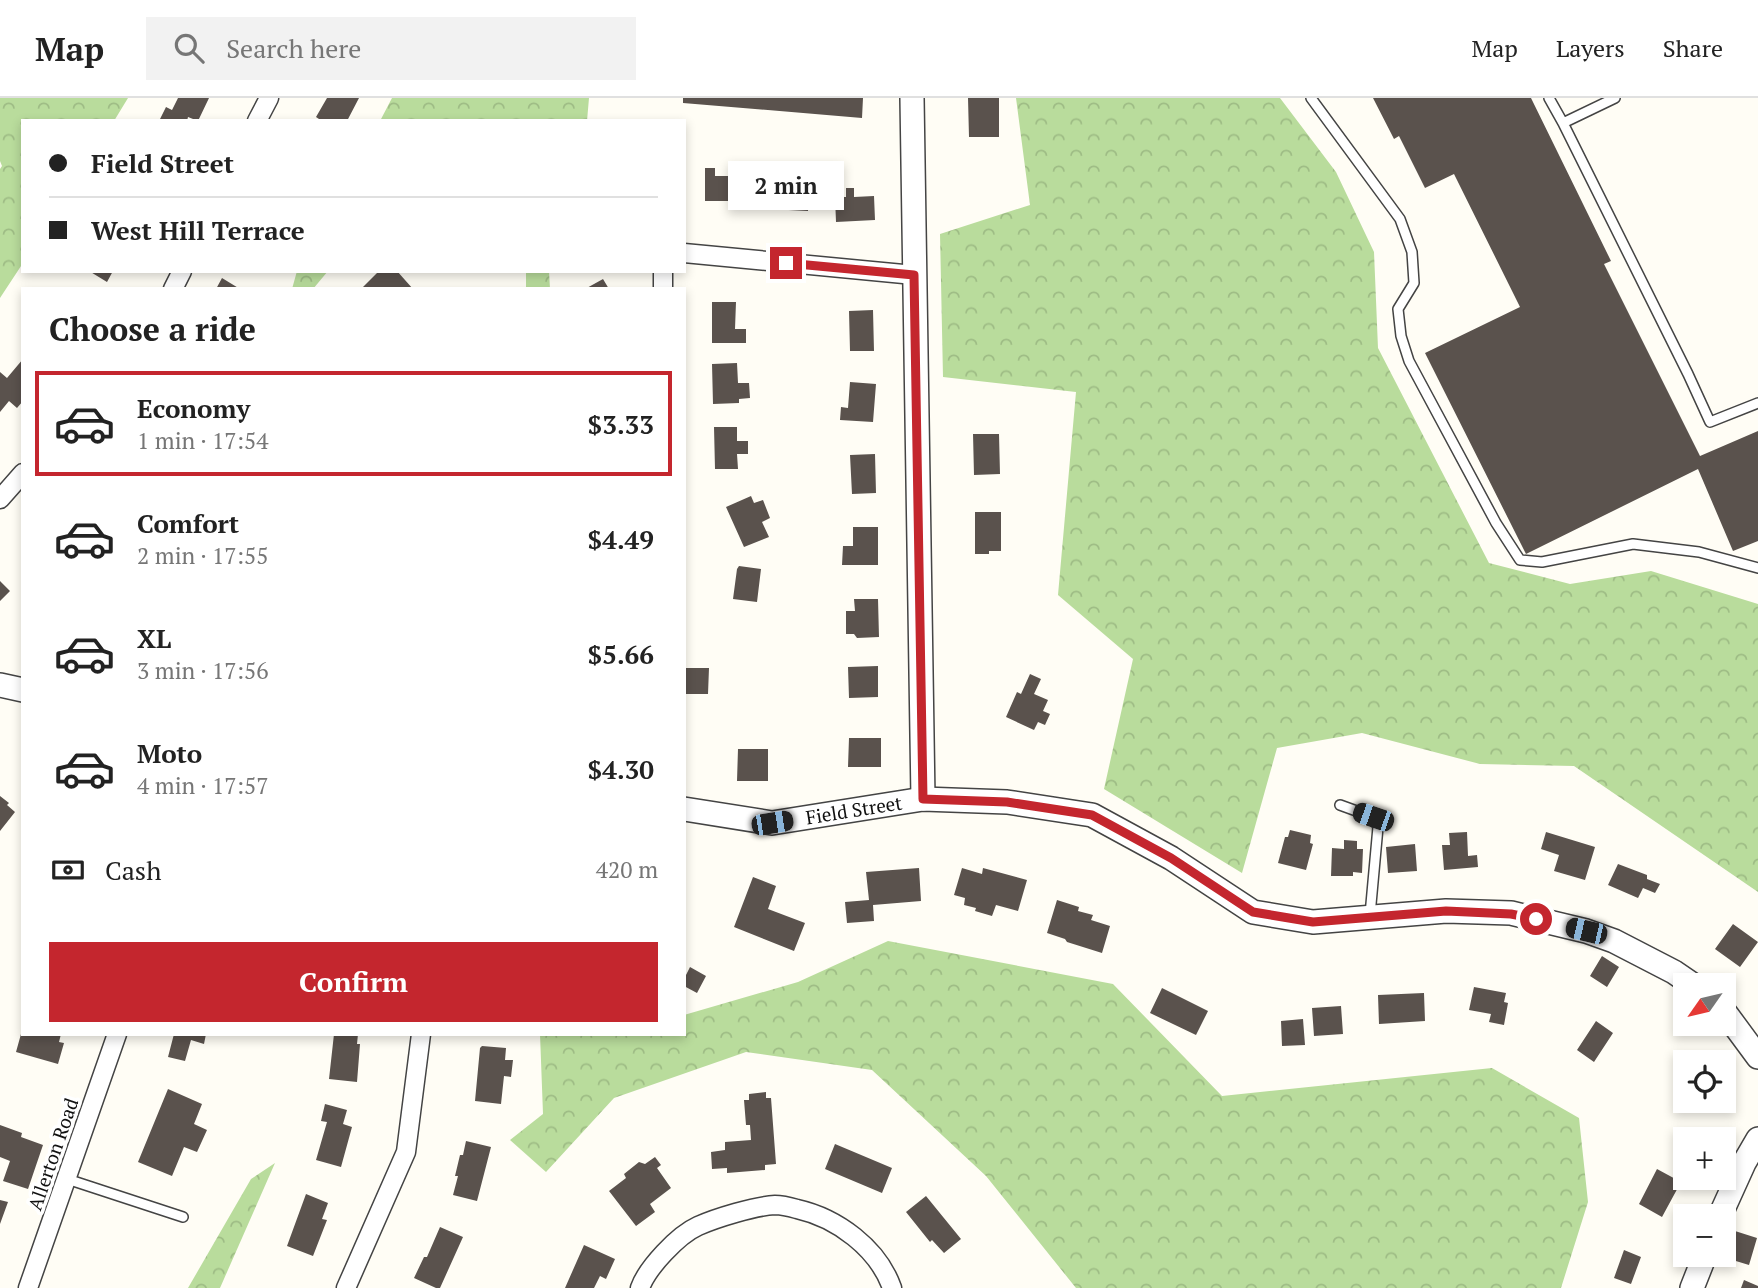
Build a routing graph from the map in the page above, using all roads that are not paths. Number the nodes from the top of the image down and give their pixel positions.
1 (269, 98) edge
2 (912, 98) edge
3 (1311, 98) edge
4 (1549, 98) edge
5 (1615, 98) edge
6 (258, 119) edge
7 (1563, 123) junction
8 (686, 253) edge
9 (914, 275) junction
10 (1758, 403) edge
11 (21, 475) edge
12 (0, 499) edge
13 (1758, 568) edge
14 (0, 685) edge
15 (21, 690) edge
16 (923, 799) junction
17 (1340, 805) dead end
18 (686, 809) edge
19 (1370, 917) junction
20 (1675, 973) edge
21 (1736, 1027) edge
22 (116, 1036) edge
23 (421, 1036) edge
24 (1758, 1057) edge
25 (1758, 1139) edge
26 (67, 1179) junction
27 (1725, 1204) edge
28 (183, 1217) dead end
29 (1700, 1267) edge
30 (28, 1288) edge
31 (346, 1288) edge
32 (640, 1288) edge
33 (892, 1288) edge
34 (1692, 1288) edge

1 - 6 street
2 - 9 street
3 - 13 lane
4 - 7 lane
5 - 7 lane
7 - 10 lane
8 - 9 street
9 - 16 street
11 - 12 street
14 - 15 street
16 - 18 street, Field Street
16 - 19 street, Field Street
17 - 19 lane
19 - 20 street, Field Street
21 - 24 street
22 - 26 street, Allerton Road
23 - 31 street
25 - 27 street
26 - 28 lane
26 - 30 street, Allerton Road
29 - 34 street
32 - 33 street

